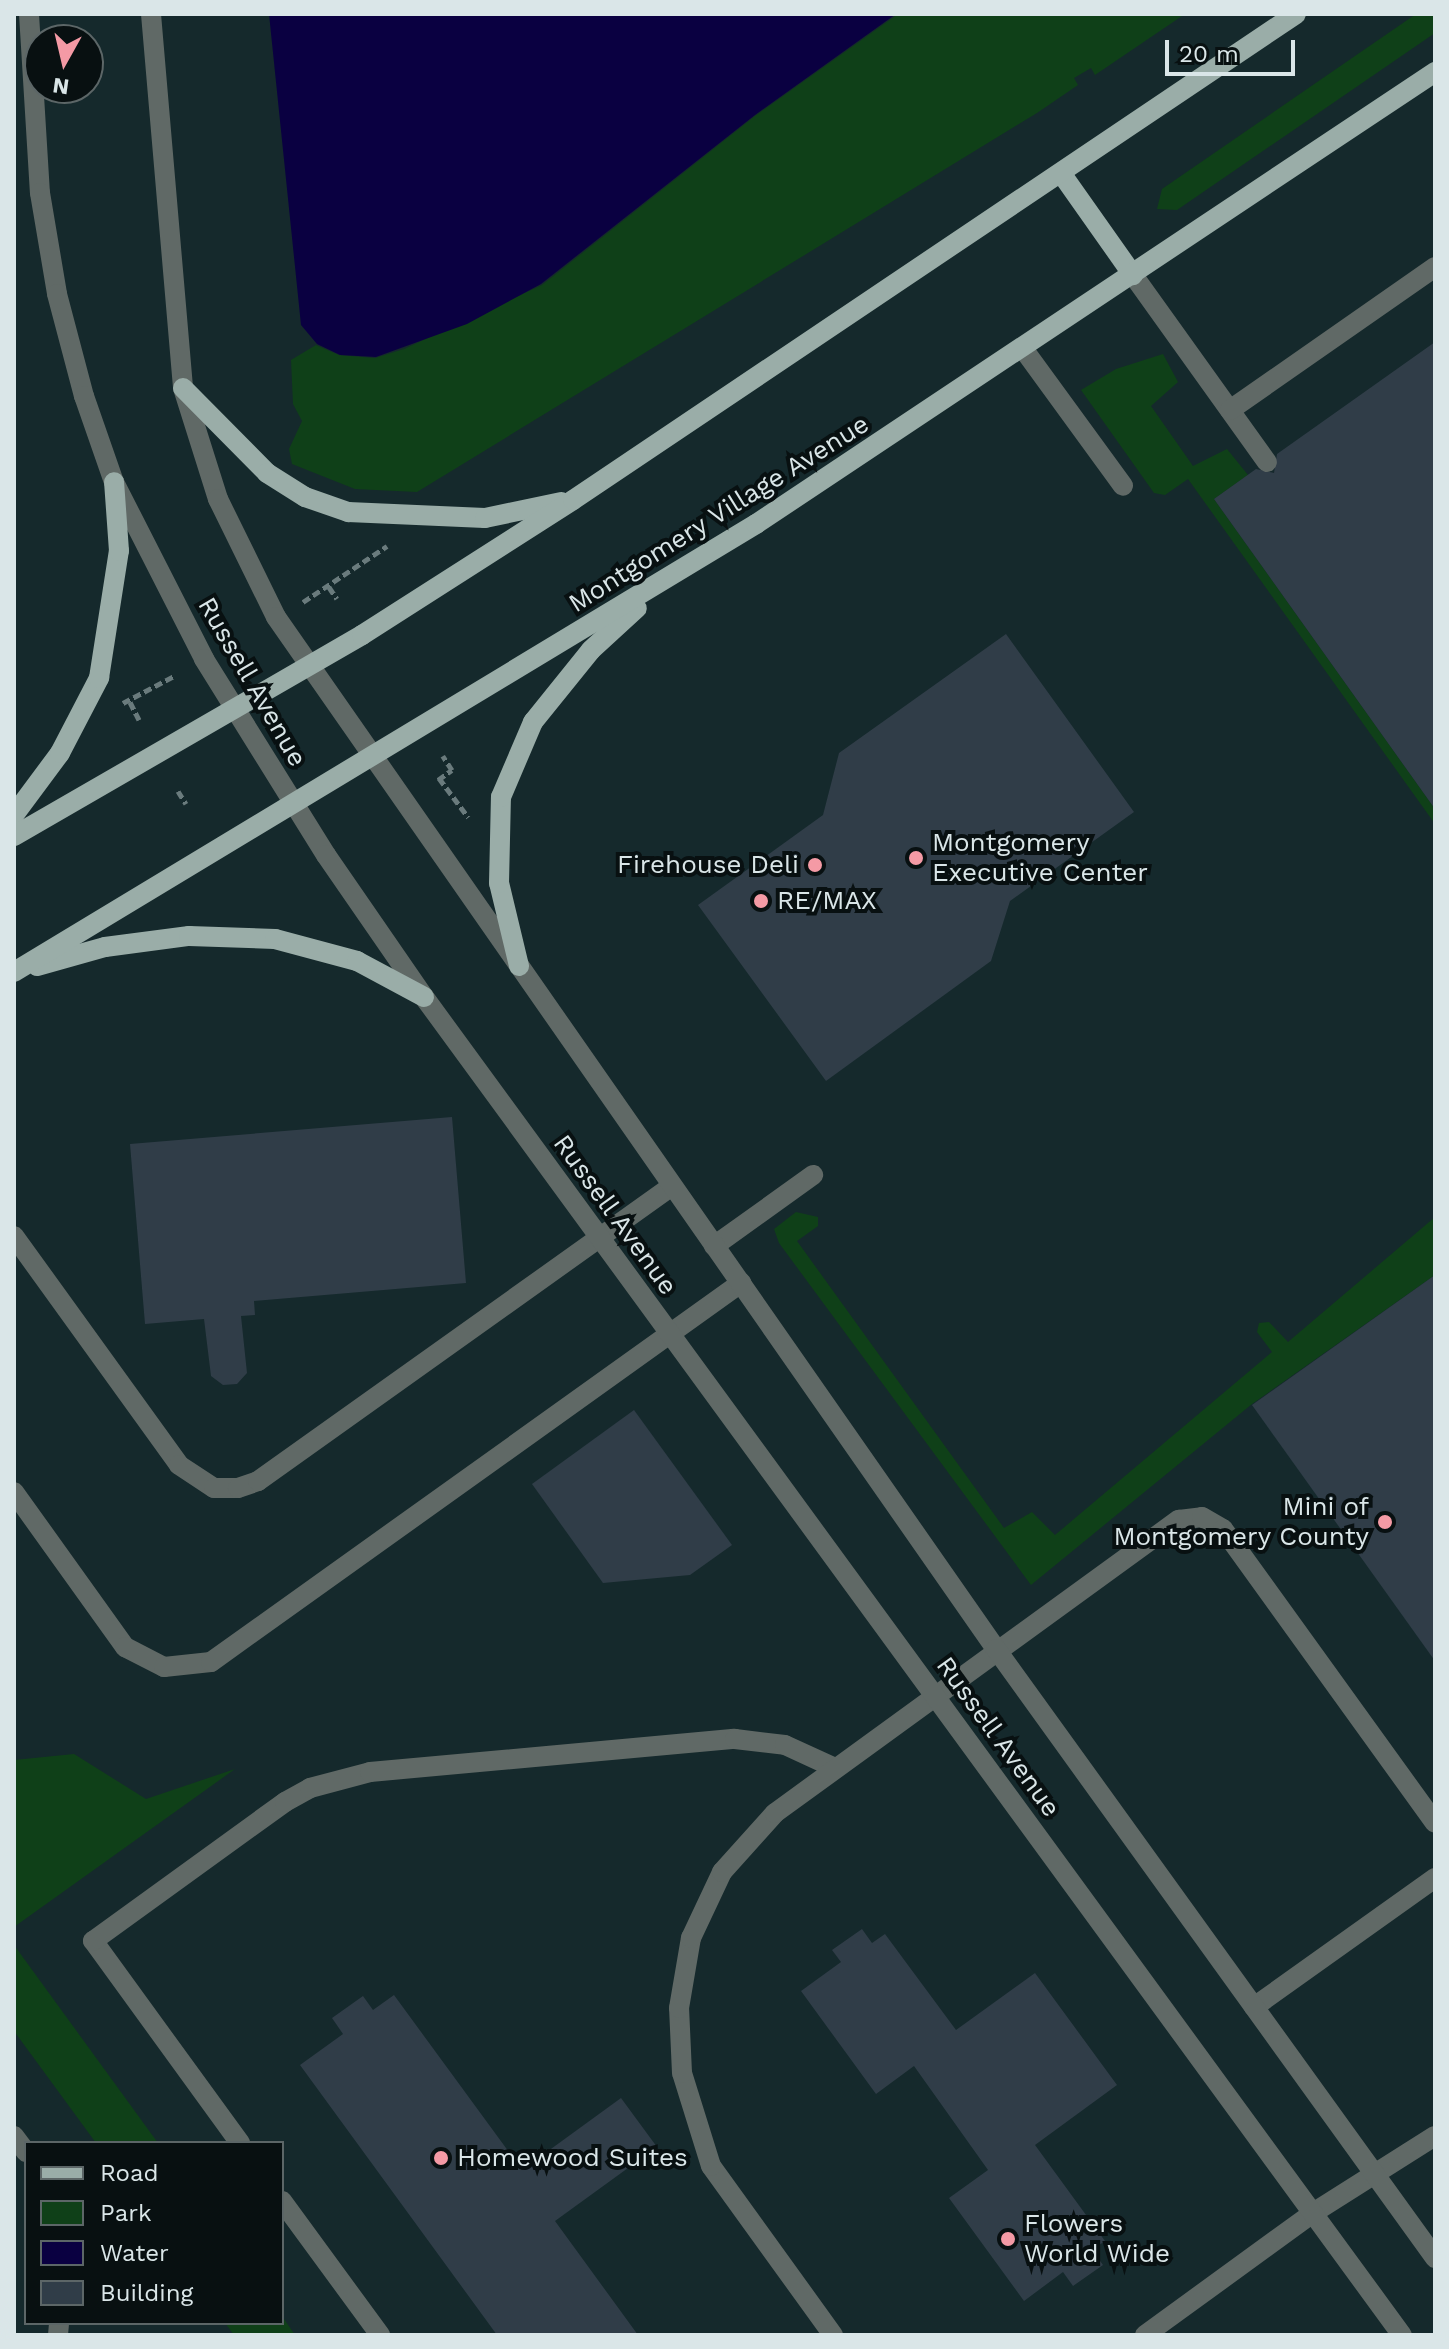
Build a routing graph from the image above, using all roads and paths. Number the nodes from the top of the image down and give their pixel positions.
1 (29, 14) edge
2 (151, 14) edge
3 (1296, 14) edge
4 (1435, 72) edge
5 (1061, 173) junction
6 (1435, 267) edge
7 (1133, 275) junction
8 (1024, 350) junction
9 (183, 388) junction
10 (1230, 410) junction
11 (1267, 462) dead end
12 (114, 482) junction
13 (1123, 486) dead end
14 (573, 500) junction
15 (401, 536) dead end
16 (669, 577) junction
17 (329, 587) junction
18 (337, 599) dead end
19 (303, 602) dead end
20 (310, 665) junction
21 (174, 676) dead end
22 (235, 708) junction
23 (139, 720) dead end
24 (375, 756) junction
25 (443, 756) dead end
26 (439, 778) junction
27 (430, 784) dead end
28 (178, 791) dead end
29 (186, 804) dead end
30 (295, 806) junction
31 (14, 815) edge
32 (473, 824) dead end
33 (14, 836) edge
34 (519, 966) junction
35 (14, 972) edge
36 (424, 997) junction
37 (813, 1175) dead end
38 (672, 1186) junction
39 (14, 1236) edge
40 (600, 1237) junction
41 (714, 1246) junction
42 (741, 1283) junction
43 (669, 1335) junction
44 (14, 1492) edge
45 (996, 1649) junction
46 (934, 1694) junction
47 (833, 1767) junction
48 (1435, 1823) edge
49 (1435, 1878) edge
50 (1254, 2007) junction
51 (1435, 2136) edge
52 (239, 2141) edge
53 (1377, 2177) junction
54 (284, 2204) edge
55 (1313, 2213) junction
56 (1435, 2258) edge
57 (380, 2335) edge
58 (833, 2335) edge
59 (1145, 2335) edge
60 (1402, 2335) edge

1 - 12 street, Russell Avenue
2 - 9 street, Russell Avenue
3 - 5 main road
4 - 7 main road, Montgomery Village Avenue
5 - 7 main road
5 - 14 main road
6 - 10 street
7 - 8 main road, Montgomery Village Avenue
7 - 10 street
8 - 13 street
8 - 16 main road, Montgomery Village Avenue
9 - 14 main road
9 - 20 street, Russell Avenue
10 - 11 street
12 - 22 street, Russell Avenue
12 - 31 main road
14 - 20 main road
15 - 17 path
16 - 24 main road, Montgomery Village Avenue
16 - 34 main road
17 - 18 path
17 - 19 path
20 - 22 main road
20 - 24 street, Russell Avenue
21 - 23 path
22 - 30 street, Russell Avenue
22 - 33 main road
24 - 30 main road, Montgomery Village Avenue
24 - 34 street, Russell Avenue
25 - 26 path
26 - 27 path
26 - 32 path
28 - 29 path
30 - 35 main road, Montgomery Village Avenue
30 - 36 street, Russell Avenue
34 - 38 street, Russell Avenue
35 - 36 main road
36 - 40 street, Russell Avenue
37 - 41 street
38 - 40 street
38 - 41 street, Russell Avenue
39 - 40 street
40 - 43 street, Russell Avenue
41 - 42 street, Russell Avenue
42 - 43 street
42 - 45 street, Russell Avenue
43 - 44 street
43 - 46 street, Russell Avenue
45 - 46 street
45 - 48 street
45 - 50 street, Russell Avenue
46 - 47 street
46 - 55 street, Russell Avenue
47 - 52 street
47 - 58 street
49 - 50 street
50 - 53 street, Russell Avenue
51 - 53 street
53 - 55 street
53 - 56 street, Russell Avenue
54 - 57 street
55 - 59 street
55 - 60 street, Russell Avenue

